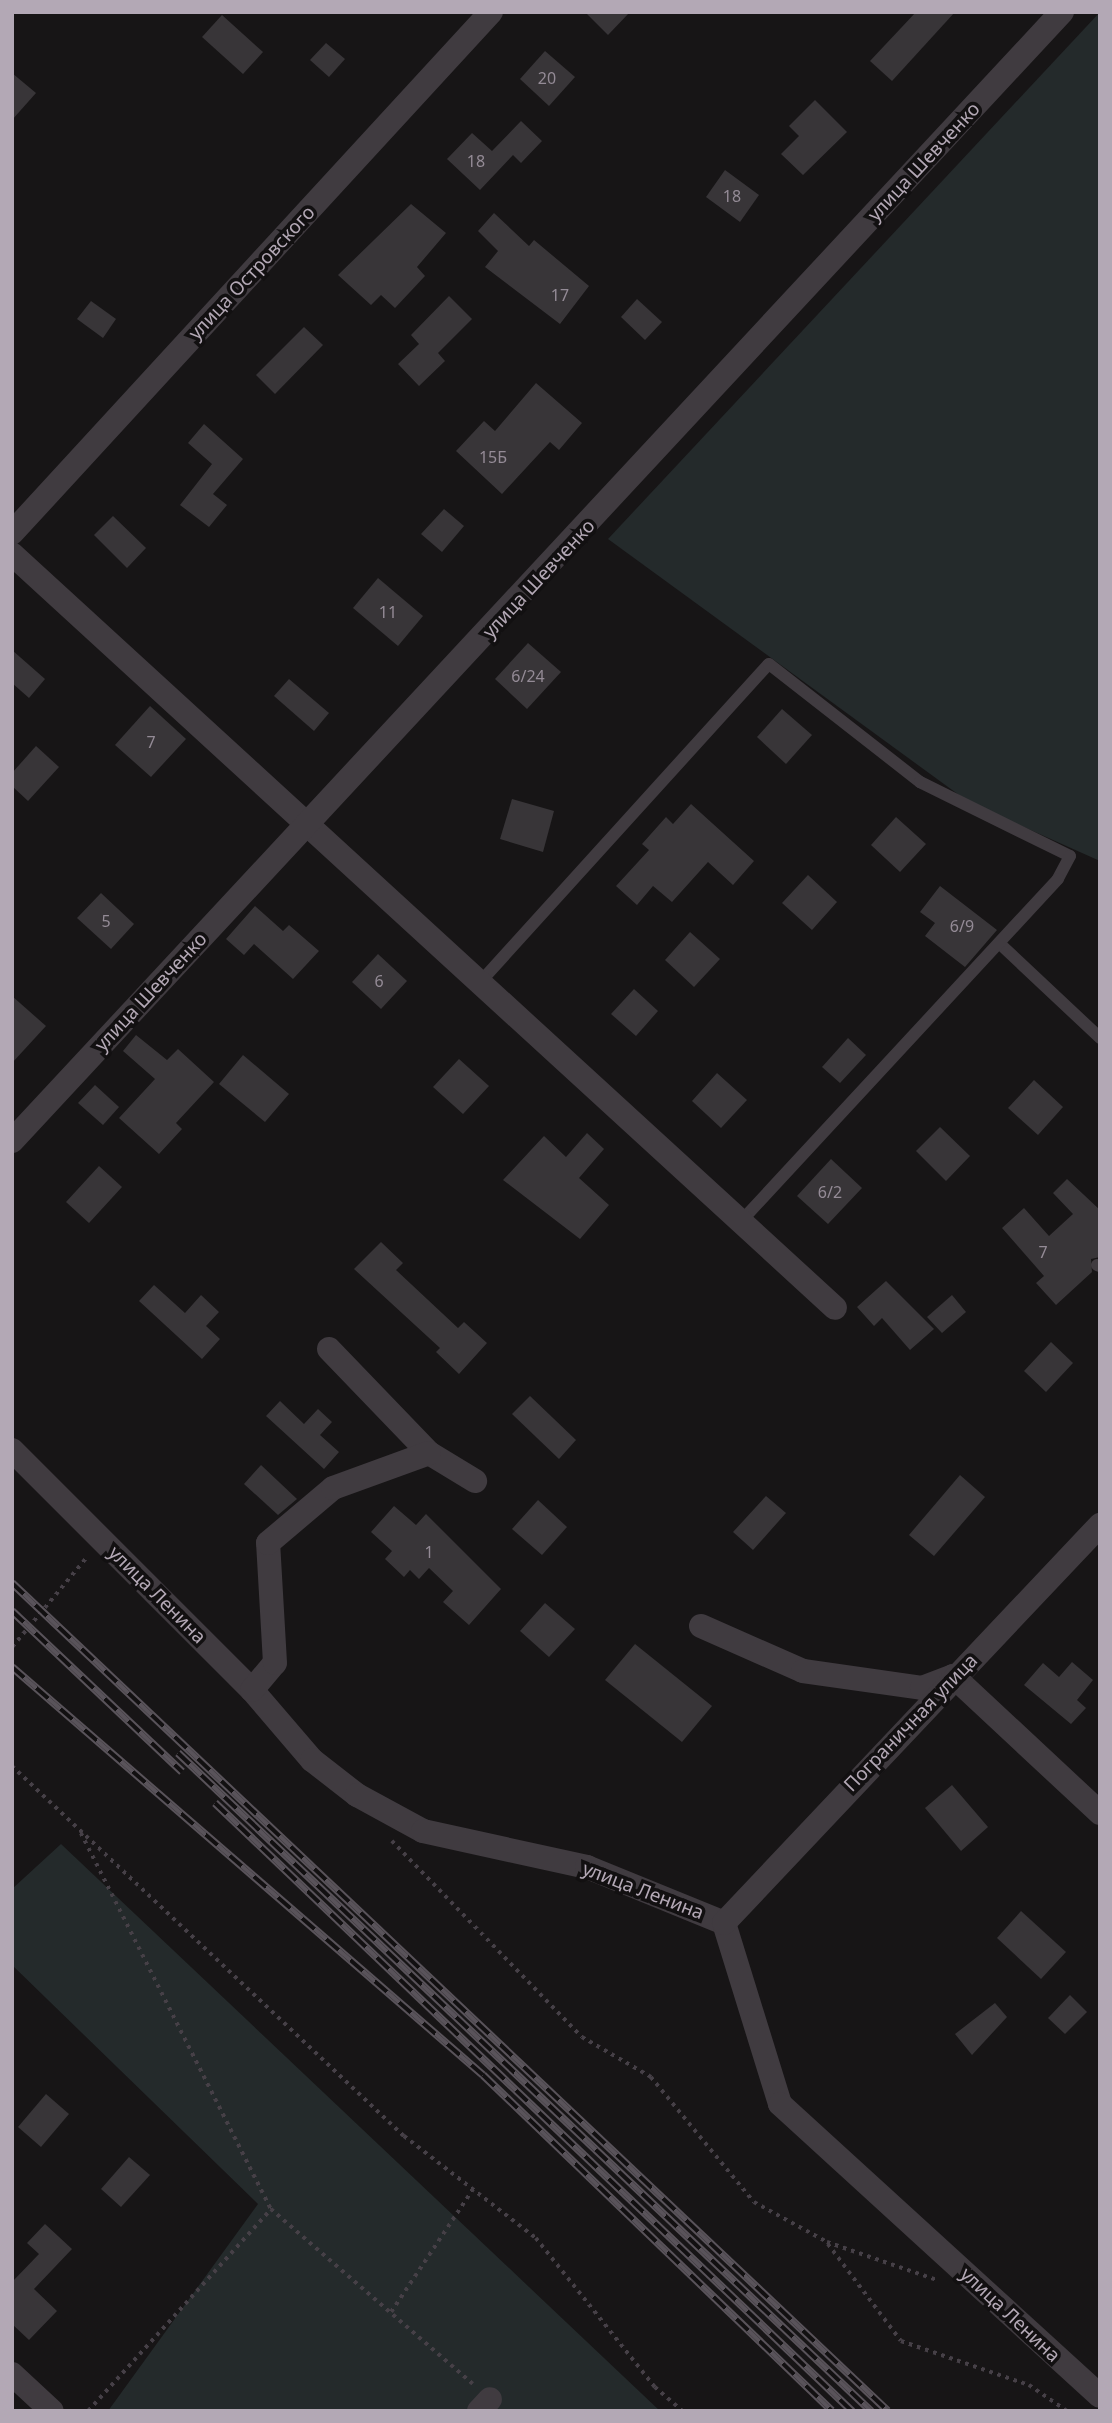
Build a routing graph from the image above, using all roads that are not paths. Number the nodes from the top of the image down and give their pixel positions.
1 (491, 12) edge
2 (1062, 12) edge
3 (12, 533) edge
4 (12, 554) edge
5 (307, 824) junction
6 (999, 943) junction
7 (483, 979) dead end
8 (1100, 1038) edge
9 (12, 1141) edge
10 (740, 1223) junction
11 (835, 1308) dead end
12 (329, 1349) dead end
13 (12, 1450) edge
14 (429, 1453) junction
15 (475, 1481) dead end
16 (1100, 1525) edge
17 (701, 1626) dead end
18 (953, 1676) junction
19 (252, 1690) junction
20 (1100, 1813) edge
21 (724, 1923) junction
22 (12, 2374) edge
23 (1100, 2396) edge
24 (52, 2411) edge

1 - 3 street, улица Островского
2 - 5 street, улица Шевченко
4 - 5 street
5 - 9 street, улица Шевченко
5 - 10 street
6 - 7 lane
6 - 8 lane
6 - 10 lane
10 - 11 street
12 - 14 street
13 - 19 street, улица Ленина
14 - 15 street
14 - 19 street
16 - 18 street, Пограничная улица
17 - 18 street
18 - 20 street
18 - 21 street, Пограничная улица
19 - 21 street, улица Ленина
21 - 23 street, улица Ленина
22 - 24 street

